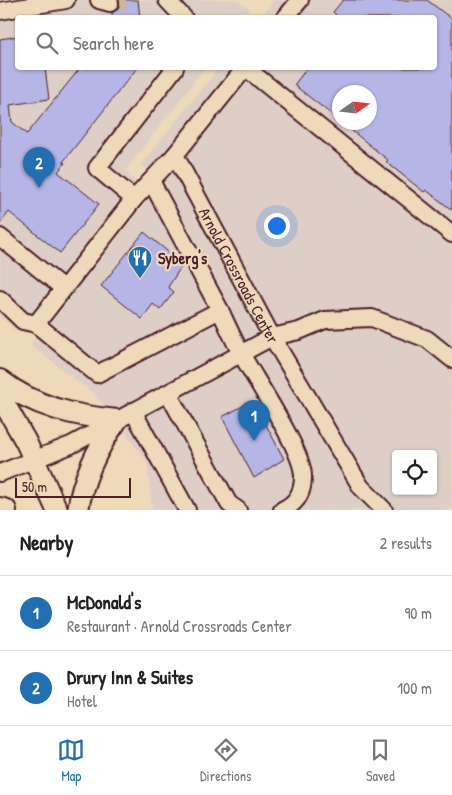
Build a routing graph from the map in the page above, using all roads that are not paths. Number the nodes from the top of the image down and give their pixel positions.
1 (66, 0) edge
2 (167, 0) edge
3 (300, 0) edge
4 (0, 11) edge
5 (181, 15) edge
6 (288, 15) edge
7 (173, 70) edge
8 (244, 70) edge
9 (248, 70) edge
10 (174, 155) junction
11 (151, 181) junction
12 (134, 199) junction
13 (452, 234) edge
14 (0, 237) edge
15 (63, 288) junction
16 (0, 299) edge
17 (220, 310) junction
18 (36, 324) junction
19 (272, 338) junction
20 (241, 354) junction
21 (452, 360) edge
22 (0, 380) edge
23 (168, 393) junction
24 (0, 396) edge
25 (125, 416) junction
26 (35, 459) junction
27 (0, 473) edge
28 (0, 508) edge
29 (6, 510) edge
30 (57, 510) edge
31 (78, 510) edge
32 (187, 510) edge
33 (238, 510) edge
34 (282, 510) edge
35 (384, 510) edge

1 - 4 street
2 - 5 street
3 - 6 street
7 - 12 street
8 - 10 street
9 - 13 street
10 - 11 street
10 - 19 street, Arnold Crossroads Center
11 - 12 street
11 - 17 street
12 - 15 street
14 - 15 street
15 - 18 street
16 - 18 street
17 - 18 street
17 - 20 street
19 - 20 street, Arnold Crossroads Center
19 - 21 street
19 - 35 street
20 - 23 street, Arnold Crossroads Center
20 - 34 street
22 - 25 main road
23 - 25 street, Arnold Crossroads Center
23 - 33 street
24 - 26 main road
25 - 26 street, Arnold Crossroads Center
25 - 31 main road
25 - 32 street
26 - 27 street, Arnold Crossroads Center
26 - 30 main road
28 - 29 main road

